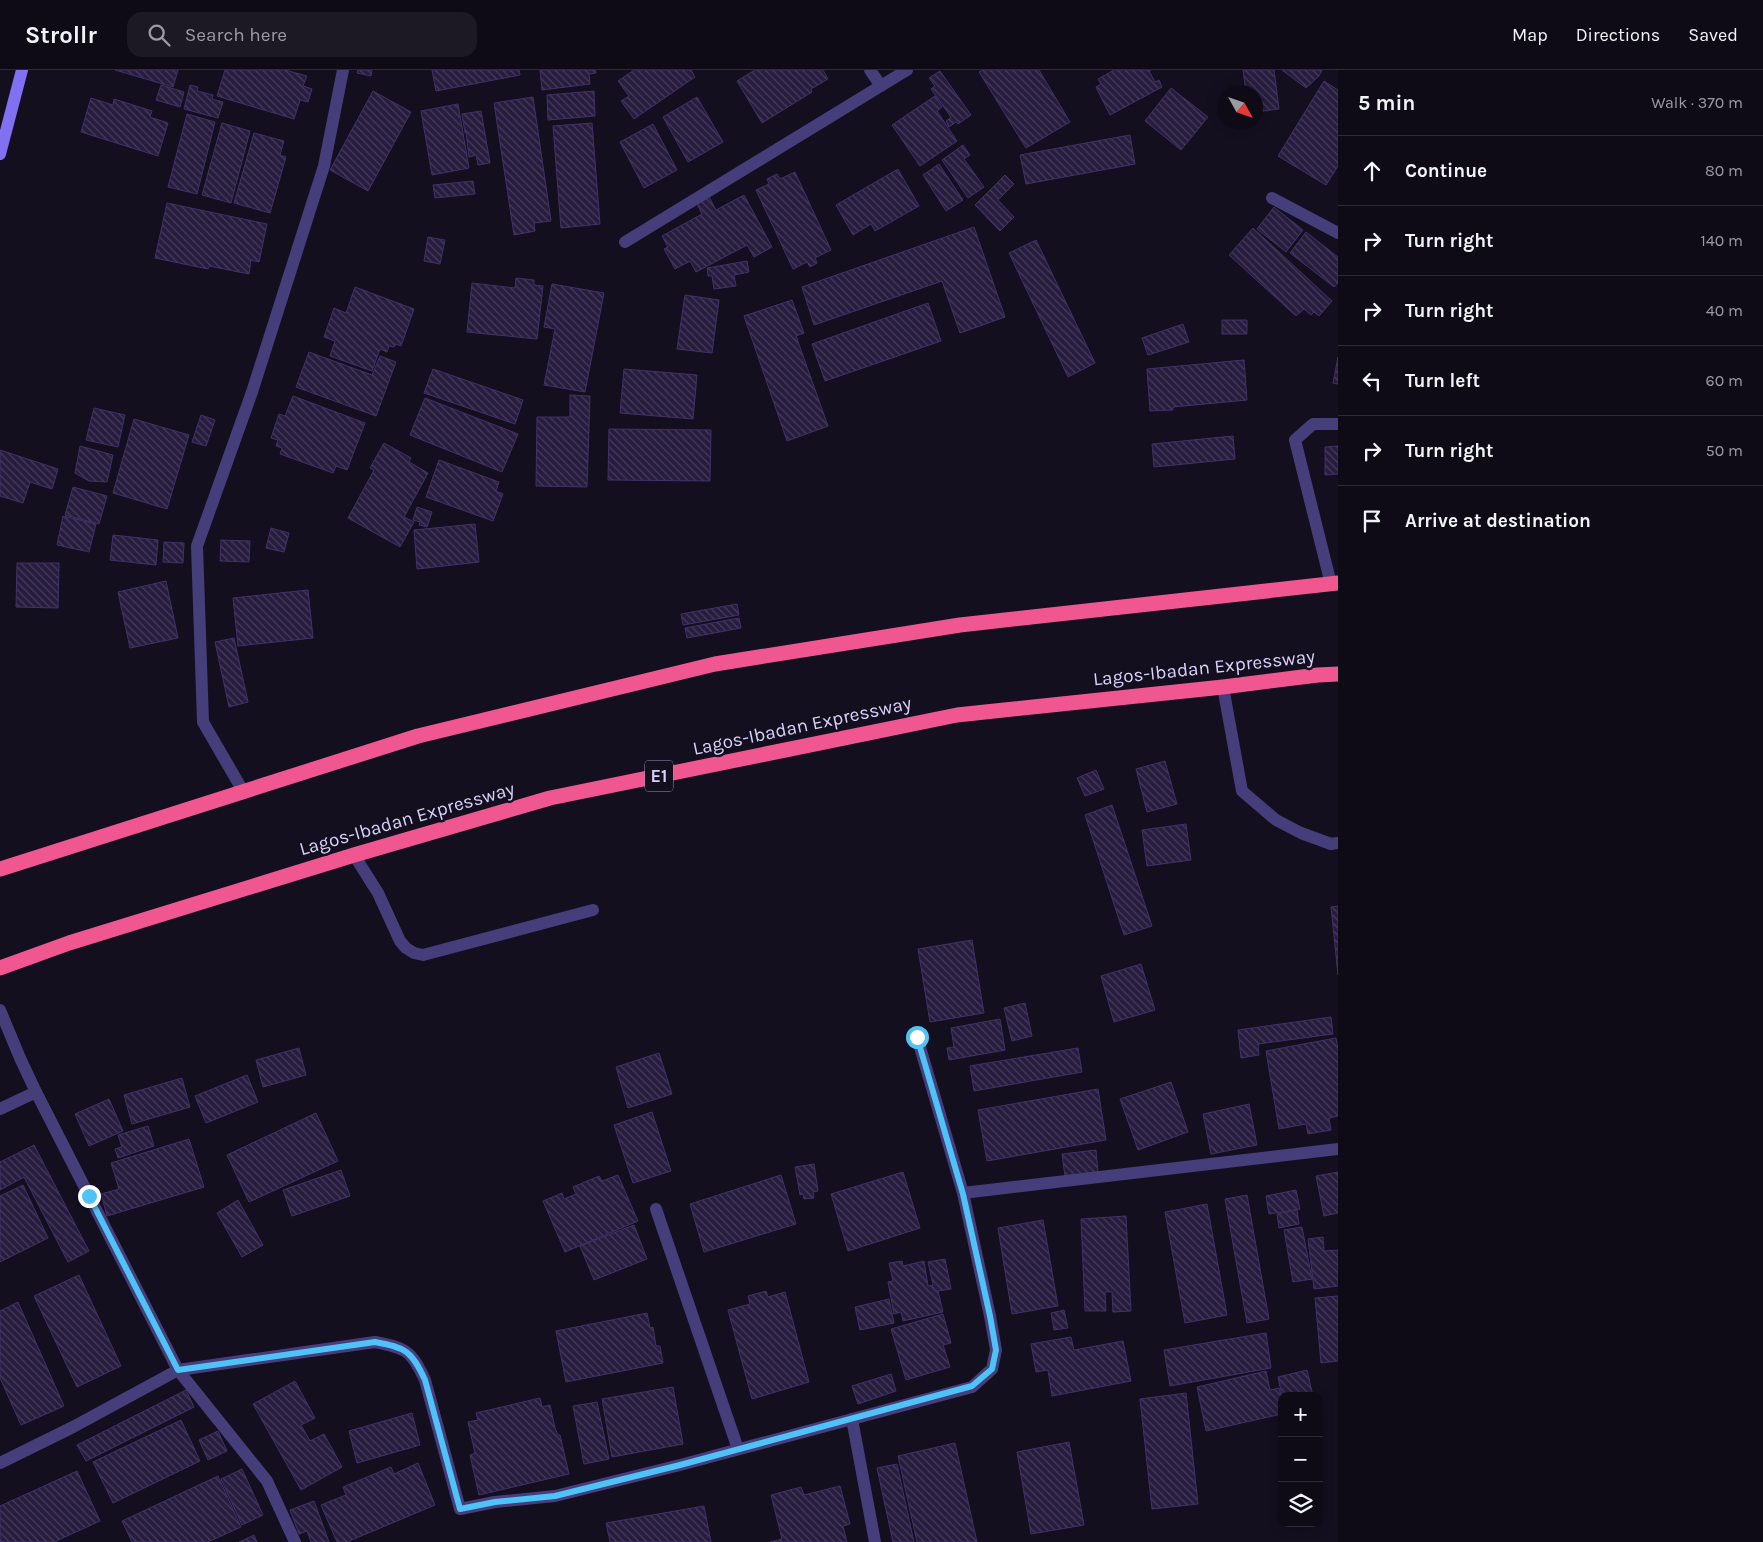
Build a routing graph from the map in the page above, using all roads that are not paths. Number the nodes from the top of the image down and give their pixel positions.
1 (22, 70) edge
2 (343, 70) edge
3 (870, 70) edge
4 (907, 70) edge
5 (881, 86) junction
6 (0, 154) edge
7 (1272, 198) dead end
8 (1338, 232) edge
9 (625, 242) dead end
10 (1338, 424) edge
11 (1335, 583) edge
12 (1338, 674) edge
13 (1224, 687) junction
14 (243, 791) junction
15 (1338, 843) edge
16 (354, 855) junction
17 (0, 869) edge
18 (593, 910) dead end
19 (0, 968) edge
20 (0, 1010) edge
21 (917, 1037) dead end
22 (36, 1092) junction
23 (0, 1109) edge
24 (1338, 1149) edge
25 (963, 1194) junction
26 (656, 1209) dead end
27 (178, 1370) junction
28 (852, 1418) junction
29 (738, 1449) junction
30 (0, 1462) edge
31 (295, 1542) edge
32 (875, 1542) edge

1 - 6 street
2 - 14 street
3 - 5 street
4 - 5 street
5 - 9 street
7 - 8 street
10 - 11 street
11 - 14 highway
12 - 13 highway, Lagos-Ibadan Expressway / E1
13 - 15 street
13 - 16 highway, Lagos-Ibadan Expressway / E1
14 - 17 highway
16 - 18 street
16 - 19 highway, Lagos-Ibadan Expressway / E1
20 - 22 street
21 - 25 street
22 - 23 street
22 - 27 street
24 - 25 street
25 - 28 street
26 - 29 street
27 - 29 street
27 - 30 street
27 - 31 street
28 - 29 street
28 - 32 street

